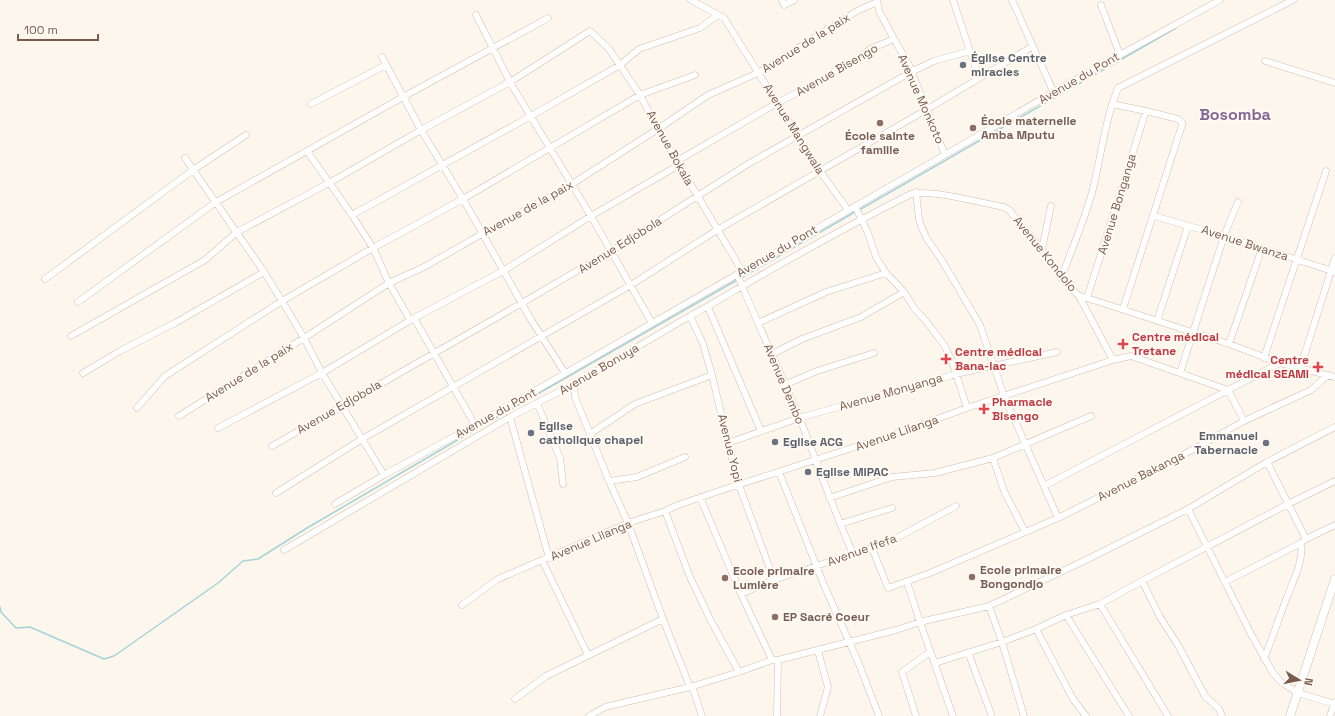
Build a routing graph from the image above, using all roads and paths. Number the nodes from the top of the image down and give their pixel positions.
1 (691, 0) edge
2 (794, 0) edge
3 (952, 0) edge
4 (1012, 0) edge
5 (1220, 0) edge
6 (1293, 0) edge
7 (877, 1) edge
8 (783, 3) edge
9 (1210, 3) edge
10 (1101, 5) dead end
11 (718, 14) junction
12 (476, 15) dead end
13 (548, 18) dead end
14 (894, 39) junction
15 (1033, 46) junction
16 (492, 48) junction
17 (970, 51) junction
18 (1120, 55) junction
19 (382, 57) dead end
20 (1265, 61) dead end
21 (386, 65) junction
22 (620, 65) junction
23 (911, 72) junction
24 (758, 73) junction
25 (695, 75) dead end
26 (979, 78) junction
27 (510, 82) junction
28 (1335, 83) edge
29 (1054, 93) junction
30 (640, 95) junction
31 (403, 97) junction
32 (777, 103) junction
33 (311, 104) dead end
34 (1112, 104) junction
35 (926, 110) junction
36 (1146, 110) junction
37 (530, 116) junction
38 (421, 130) junction
39 (658, 130) junction
40 (246, 135) dead end
41 (799, 136) junction
42 (550, 148) junction
43 (307, 151) junction
44 (946, 155) junction
45 (185, 158) dead end
46 (678, 163) junction
47 (442, 164) junction
48 (193, 170) junction
49 (820, 170) junction
50 (1326, 171) dead end
51 (329, 183) junction
52 (572, 184) junction
53 (916, 192) junction
54 (697, 196) junction
55 (463, 199) junction
56 (216, 202) junction
57 (1238, 202) dead end
58 (1051, 206) dead end
59 (848, 210) junction
60 (858, 212) junction
61 (352, 215) junction
62 (591, 216) junction
63 (1154, 216) junction
64 (1188, 226) junction
65 (717, 230) junction
66 (237, 232) junction
67 (482, 234) junction
68 (1224, 236) junction
69 (372, 248) junction
70 (1262, 248) junction
71 (1042, 249) junction
72 (611, 251) junction
73 (1335, 258) edge
74 (1297, 260) junction
75 (503, 271) junction
76 (264, 272) junction
77 (1333, 272) edge
78 (886, 273) junction
79 (740, 278) junction
80 (1061, 278) junction
81 (44, 279) dead end
82 (389, 283) junction
83 (631, 285) junction
84 (904, 292) junction
85 (1080, 296) junction
86 (1087, 298) junction
87 (282, 300) junction
88 (78, 302) dead end
89 (522, 303) junction
90 (708, 307) junction
91 (1123, 310) junction
92 (690, 316) junction
93 (412, 319) junction
94 (1157, 321) junction
95 (652, 323) junction
96 (758, 323) junction
97 (1193, 333) junction
98 (71, 336) dead end
99 (542, 337) junction
100 (304, 338) junction
101 (1228, 344) junction
102 (434, 352) junction
103 (1057, 352) dead end
104 (874, 353) dead end
105 (772, 354) junction
106 (1264, 358) junction
107 (1113, 360) junction
108 (1280, 363) junction
109 (994, 366) junction
110 (1300, 369) junction
111 (83, 373) dead end
112 (322, 373) junction
113 (1180, 373) junction
114 (565, 374) junction
115 (956, 374) junction
116 (712, 375) junction
117 (1332, 376) edge
118 (574, 384) junction
119 (784, 385) junction
120 (454, 387) junction
121 (1228, 390) junction
122 (1004, 396) junction
123 (537, 403) junction
124 (342, 406) junction
125 (136, 408) dead end
126 (967, 408) junction
127 (179, 416) dead end
128 (1091, 416) dead end
129 (510, 417) junction
130 (799, 418) junction
131 (1244, 421) junction
132 (475, 425) junction
133 (1335, 427) edge
134 (218, 428) dead end
135 (761, 431) junction
136 (590, 434) junction
137 (362, 439) junction
138 (728, 443) junction
139 (1027, 444) junction
140 (272, 446) dead end
141 (685, 457) dead end
142 (993, 458) junction
143 (816, 460) junction
144 (1267, 462) junction
145 (779, 472) junction
146 (384, 475) junction
147 (609, 481) junction
148 (1335, 481) edge
149 (563, 484) dead end
150 (739, 485) junction
151 (1044, 486) junction
152 (276, 493) dead end
153 (700, 498) junction
154 (829, 498) junction
155 (335, 504) dead end
156 (1288, 504) junction
157 (956, 506) dead end
158 (892, 508) dead end
159 (1188, 509) junction
160 (665, 511) junction
161 (1058, 518) junction
162 (628, 523) junction
163 (840, 524) junction
164 (1335, 525) edge
165 (1025, 532) junction
166 (1303, 541) junction
167 (1208, 547) junction
168 (872, 548) junction
169 (284, 550) dead end
170 (853, 554) junction
171 (546, 559) junction
172 (816, 566) junction
173 (1335, 579) edge
174 (774, 580) junction
175 (1142, 581) junction
176 (907, 582) junction
177 (1225, 582) junction
178 (741, 594) junction
179 (1100, 604) junction
180 (462, 605) dead end
181 (989, 606) junction
182 (1066, 616) junction
183 (663, 619) junction
184 (920, 622) junction
185 (1036, 629) junction
186 (850, 642) junction
187 (1002, 642) junction
188 (818, 651) junction
189 (930, 652) junction
190 (968, 652) junction
191 (588, 656) junction
192 (1264, 659) junction
193 (775, 660) junction
194 (935, 664) junction
195 (739, 672) junction
196 (691, 686) junction
197 (1298, 692) junction
198 (515, 699) dead end
199 (1335, 704) edge
200 (991, 714) dead end
201 (589, 716) edge
202 (702, 716) edge
203 (777, 716) edge
204 (820, 716) edge
205 (879, 716) edge
206 (916, 716) edge
207 (953, 716) edge
208 (1024, 716) edge
209 (1086, 716) edge
210 (1129, 716) edge
211 (1168, 716) edge
212 (1222, 716) edge
213 (1290, 716) edge
214 (1330, 716) edge

1 - 11 street, Avenue Mangwala
2 - 8 street
3 - 17 street
4 - 15 street
5 - 9 street, Avenue du Pont
6 - 34 street
7 - 14 street, Avenue Monkoto
7 - 24 street, Avenue de la paix
9 - 18 street, Avenue du Pont
10 - 18 street
11 - 22 street
11 - 24 street, Avenue Mangwala
12 - 16 street
13 - 16 street
14 - 23 street, Avenue Monkoto
14 - 32 street, Avenue Bisengo
15 - 26 street
15 - 29 street
16 - 27 street
16 - 31 street
17 - 23 street, Avenue Edjobola
17 - 26 street
18 - 29 street, Avenue du Pont
19 - 21 street
20 - 28 street
21 - 31 street
21 - 33 street
22 - 27 street, Avenue Bokala
22 - 30 street, Avenue Bokala
22 - 37 street
23 - 35 street, Avenue Monkoto
23 - 41 street, Avenue Edjobola
24 - 32 street, Avenue Mangwala
24 - 39 street, Avenue de la paix
25 - 30 street
26 - 35 street
27 - 37 street
27 - 38 street
29 - 44 street, Avenue du Pont
30 - 39 street, Avenue Bokala
30 - 42 street
31 - 38 street
31 - 43 street
32 - 41 street, Avenue Mangwala
32 - 46 street, Avenue Bisengo
34 - 36 street
34 - 80 street
35 - 44 street, Avenue Monkoto
35 - 49 street
36 - 63 street
36 - 86 street, Avenue Bonganga
37 - 42 street
37 - 47 street
38 - 47 street
38 - 51 street
39 - 46 street, Avenue Bokala
39 - 52 street, Avenue de la paix
40 - 48 street
41 - 49 street, Avenue Mangwala
41 - 54 street, Avenue Edjobola
42 - 52 street
42 - 55 street
43 - 51 street
43 - 56 street
44 - 60 street, Avenue du Pont
45 - 48 street
46 - 54 street, Avenue Bokala
46 - 62 street, Avenue Bisengo
47 - 55 street
47 - 61 street
48 - 56 street
48 - 81 street
49 - 59 street, Avenue Mangwala
49 - 65 street
50 - 74 street
51 - 61 street
51 - 66 street
52 - 62 street
52 - 67 street, Avenue de la paix
53 - 60 street, Avenue Bonuya
53 - 71 street, Avenue Kondolo
53 - 109 street
54 - 65 street, Avenue Bokala
54 - 72 street, Avenue Edjobola
55 - 67 street
55 - 69 street
56 - 66 street
56 - 88 street
57 - 68 street
58 - 71 street
59 - 60 street, Avenue du Pont
59 - 79 street, Avenue du Pont
60 - 78 street
60 - 79 street, Avenue Bonuya
61 - 69 street
62 - 72 street
62 - 75 street, Avenue Bisengo
63 - 64 street, Avenue Bwanza
63 - 91 street
64 - 68 street, Avenue Bwanza
64 - 94 street
65 - 79 street, Avenue Bokala
65 - 83 street
66 - 76 street
66 - 98 street
67 - 75 street
67 - 82 street, Avenue de la paix
68 - 70 street, Avenue Bwanza
68 - 97 street
69 - 82 street
69 - 87 street
70 - 74 street, Avenue Bwanza
70 - 101 street
71 - 80 street, Avenue Kondolo
72 - 83 street
72 - 89 street, Avenue Edjobola
73 - 77 street
74 - 77 street, Avenue Bwanza
74 - 106 street
75 - 89 street
75 - 93 street, Avenue Bisengo
76 - 87 street
76 - 111 street
77 - 110 street
78 - 84 street
78 - 96 street
79 - 90 street, Avenue Bonuya
79 - 95 street, Avenue du Pont
79 - 96 street, Avenue Dembo
80 - 85 street, Avenue Kondolo
82 - 93 street
82 - 100 street, Avenue de la paix
83 - 95 street
83 - 99 street
84 - 105 street
84 - 115 street
85 - 86 street
85 - 107 street, Avenue Kondolo
86 - 91 street
87 - 100 street
87 - 125 street
89 - 99 street
89 - 102 street, Avenue Edjobola
90 - 92 street, Avenue Bonuya
90 - 135 street
91 - 94 street
92 - 116 street, Avenue Yopi
92 - 118 street, Avenue Bonuya
93 - 102 street
93 - 112 street, Avenue Bisengo
94 - 97 street
95 - 114 street, Avenue du Pont
96 - 105 street, Avenue Dembo
97 - 101 street
97 - 113 street
99 - 114 street
99 - 120 street
100 - 112 street
100 - 127 street, Avenue de la paix
101 - 106 street
102 - 120 street
102 - 124 street, Avenue Edjobola
103 - 109 street, Avenue Monyanga
104 - 119 street
105 - 119 street, Avenue Dembo
106 - 108 street
107 - 113 street, Avenue Lilanga
107 - 122 street, Avenue Lilanga
108 - 110 street
108 - 121 street
109 - 115 street, Avenue Monyanga
109 - 122 street
110 - 117 street
112 - 124 street
112 - 134 street, Avenue Bisengo
113 - 121 street, Avenue Lilanga
114 - 132 street, Avenue du Pont
115 - 126 street
115 - 130 street, Avenue Monyanga
116 - 136 street
116 - 138 street, Avenue Yopi
117 - 131 street, Avenue Bakanga
118 - 123 street, Avenue Bonuya
118 - 136 street
119 - 130 street, Avenue Dembo
120 - 132 street
120 - 137 street
121 - 131 street
121 - 151 street
122 - 126 street, Avenue Lilanga
122 - 139 street
123 - 129 street, Avenue Bonuya
123 - 149 street
124 - 137 street
124 - 140 street, Avenue Edjobola
126 - 143 street, Avenue Lilanga
128 - 139 street
129 - 169 street, Avenue Bonuya
129 - 171 street
130 - 135 street, Avenue Monyanga
130 - 143 street, Avenue Dembo
131 - 161 street, Avenue Bakanga
132 - 146 street, Avenue du Pont
133 - 144 street
135 - 138 street, Avenue Monyanga
136 - 147 street
137 - 146 street
137 - 152 street
138 - 150 street, Avenue Yopi
139 - 142 street
139 - 151 street
141 - 147 street
142 - 154 street
142 - 165 street
143 - 145 street, Avenue Lilanga
143 - 154 street, Avenue Dembo
144 - 156 street
144 - 159 street
145 - 150 street, Avenue Lilanga
145 - 172 street
146 - 155 street, Avenue du Pont
147 - 162 street
148 - 156 street
150 - 153 street, Avenue Lilanga
150 - 174 street, Avenue Yopi
151 - 161 street
153 - 160 street, Avenue Lilanga
153 - 178 street
154 - 163 street, Avenue Dembo
156 - 166 street
156 - 167 street
157 - 168 street, Avenue Ifefa
158 - 163 street
159 - 167 street
159 - 181 street
160 - 162 street, Avenue Lilanga
160 - 195 street
161 - 165 street, Avenue Bakanga
162 - 171 street, Avenue Lilanga
162 - 183 street
163 - 170 street, Avenue Dembo
164 - 166 street
165 - 176 street, Avenue Bakanga
166 - 177 street
166 - 192 street
167 - 175 street
167 - 177 street
168 - 170 street, Avenue Ifefa
168 - 176 street, Avenue Bakanga
170 - 172 street, Avenue Ifefa
171 - 180 street, Avenue Lilanga
171 - 191 street
172 - 174 street, Avenue Ifefa
172 - 186 street
173 - 197 street
174 - 178 street, Avenue Ifefa
175 - 179 street
175 - 212 street
176 - 184 street
177 - 192 street
178 - 193 street
179 - 182 street
179 - 211 street
181 - 184 street
181 - 187 street
182 - 185 street
182 - 210 street
183 - 191 street
183 - 196 street
184 - 186 street
184 - 189 street
185 - 187 street
185 - 209 street
186 - 188 street
186 - 205 street
187 - 190 street
187 - 208 street
188 - 193 street
188 - 204 street
189 - 194 street
189 - 206 street
190 - 194 street
190 - 200 street
191 - 198 street
192 - 197 street
193 - 195 street
193 - 203 street
194 - 207 street
195 - 196 street
196 - 201 street
196 - 202 street
197 - 199 street
197 - 213 street
199 - 214 street

